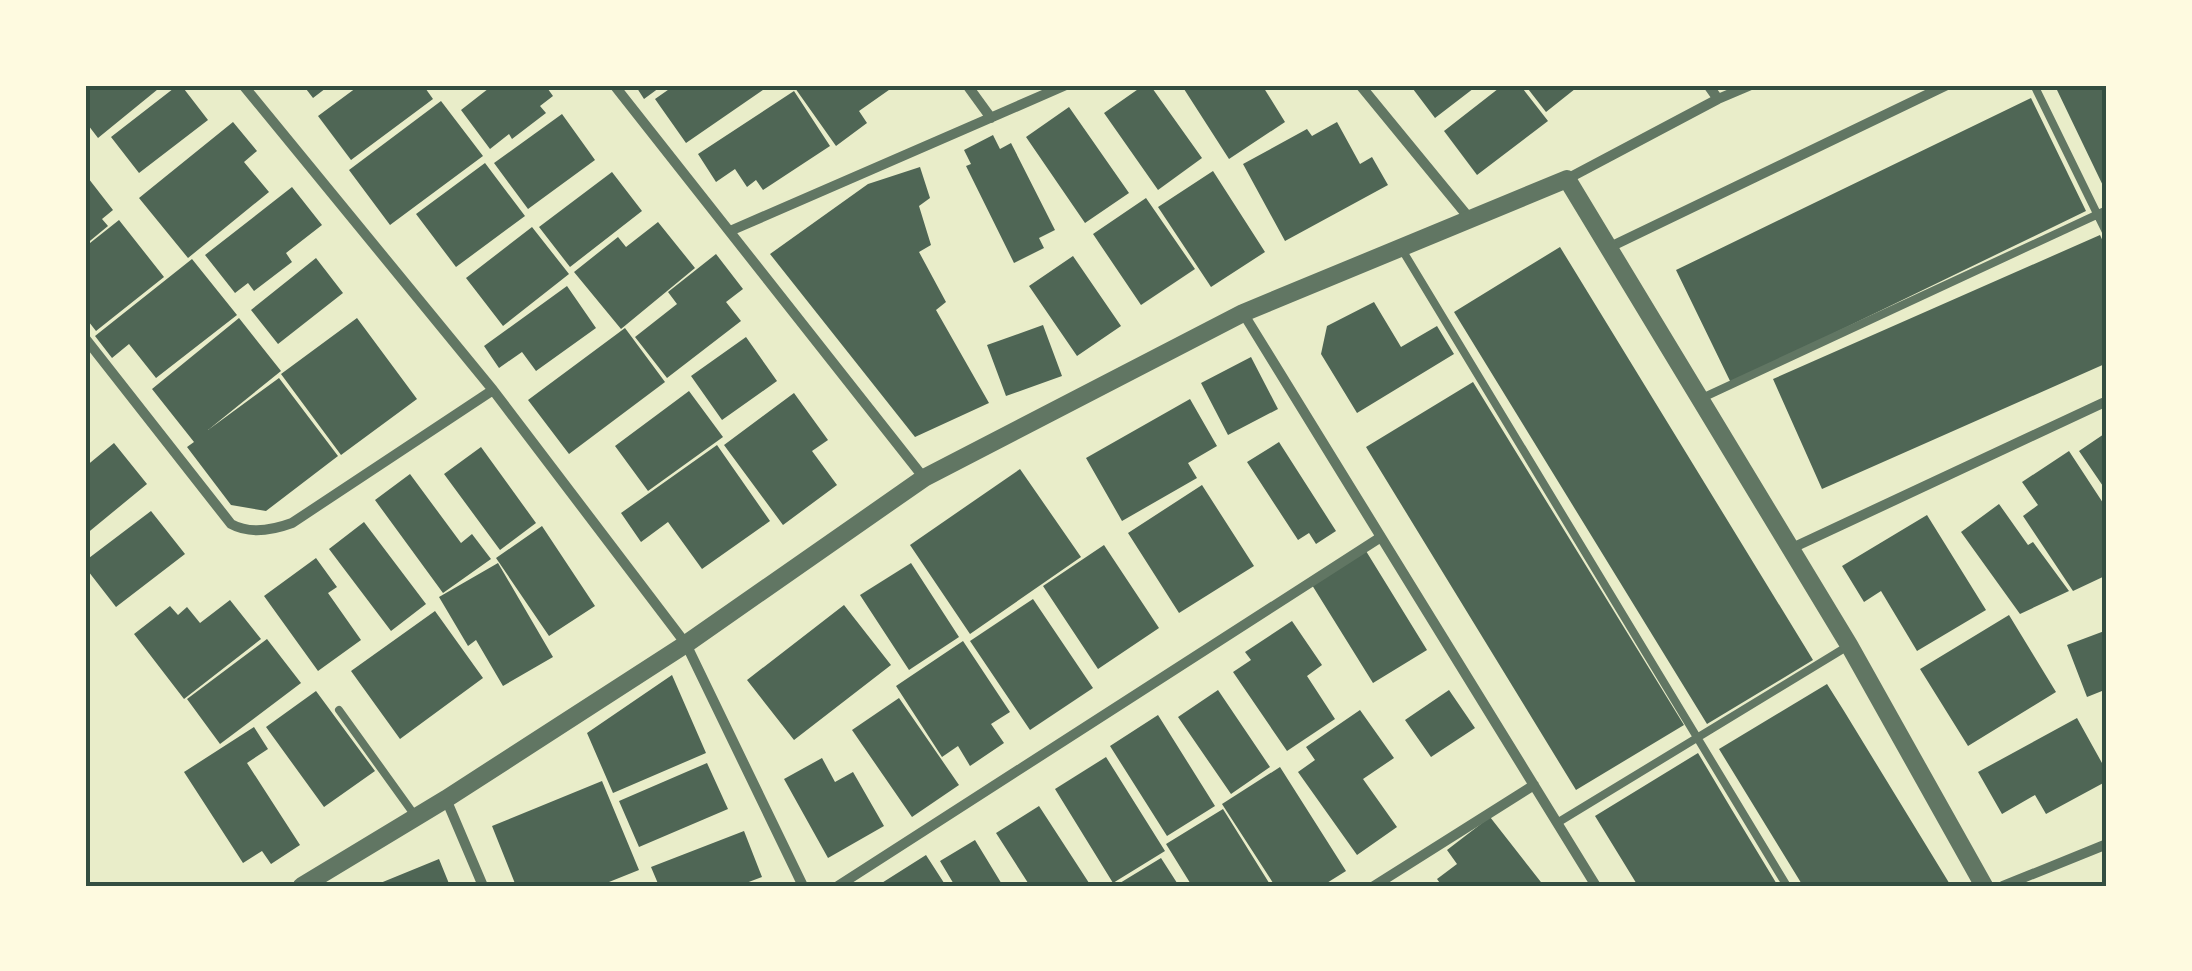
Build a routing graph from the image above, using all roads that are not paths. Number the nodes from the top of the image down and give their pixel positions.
1 (242, 85) edge
2 (614, 85) edge
3 (966, 85) edge
4 (1066, 85) edge
5 (1360, 85) edge
6 (1708, 85) edge
7 (1750, 85) edge
8 (1947, 85) edge
9 (2034, 85) edge
10 (1718, 100) junction
11 (992, 118) junction
12 (1568, 179) junction
13 (2102, 212) edge
14 (1470, 220) junction
15 (730, 231) junction
16 (2107, 234) edge
17 (1401, 248) junction
18 (1608, 248) junction
19 (1242, 313) junction
20 (85, 338) edge
21 (493, 390) junction
22 (1700, 399) junction
23 (2107, 401) edge
24 (924, 478) junction
25 (1381, 537) junction
26 (1790, 549) junction
27 (686, 644) junction
28 (1850, 645) junction
29 (339, 710) dead end
30 (1697, 738) junction
31 (1534, 786) junction
32 (446, 799) junction
33 (416, 817) junction
34 (1557, 823) junction
35 (2107, 844) edge
36 (302, 886) edge
37 (483, 886) edge
38 (803, 886) edge
39 (838, 886) edge
40 (1374, 886) edge
41 (1596, 886) edge
42 (1787, 886) edge
43 (1984, 886) edge
44 (2002, 886) edge

1 - 21 street
2 - 15 street
3 - 11 street
4 - 11 street
5 - 14 street
6 - 10 street
7 - 10 street
8 - 18 street
9 - 13 lane
10 - 12 street
11 - 15 street
12 - 14 street
12 - 18 street
13 - 16 lane
13 - 22 lane
14 - 17 street
15 - 24 street
17 - 19 street
17 - 30 lane
18 - 22 street
19 - 24 street
19 - 25 street
20 - 21 street
21 - 27 street
22 - 26 street
23 - 26 street
24 - 27 street
25 - 31 street
25 - 39 street
26 - 28 street
27 - 32 street
27 - 38 street
28 - 30 lane
28 - 43 street
29 - 33 lane
30 - 34 lane
30 - 42 lane
31 - 34 street
31 - 40 street
32 - 33 street
32 - 37 street
33 - 36 street
34 - 41 street
35 - 44 street

